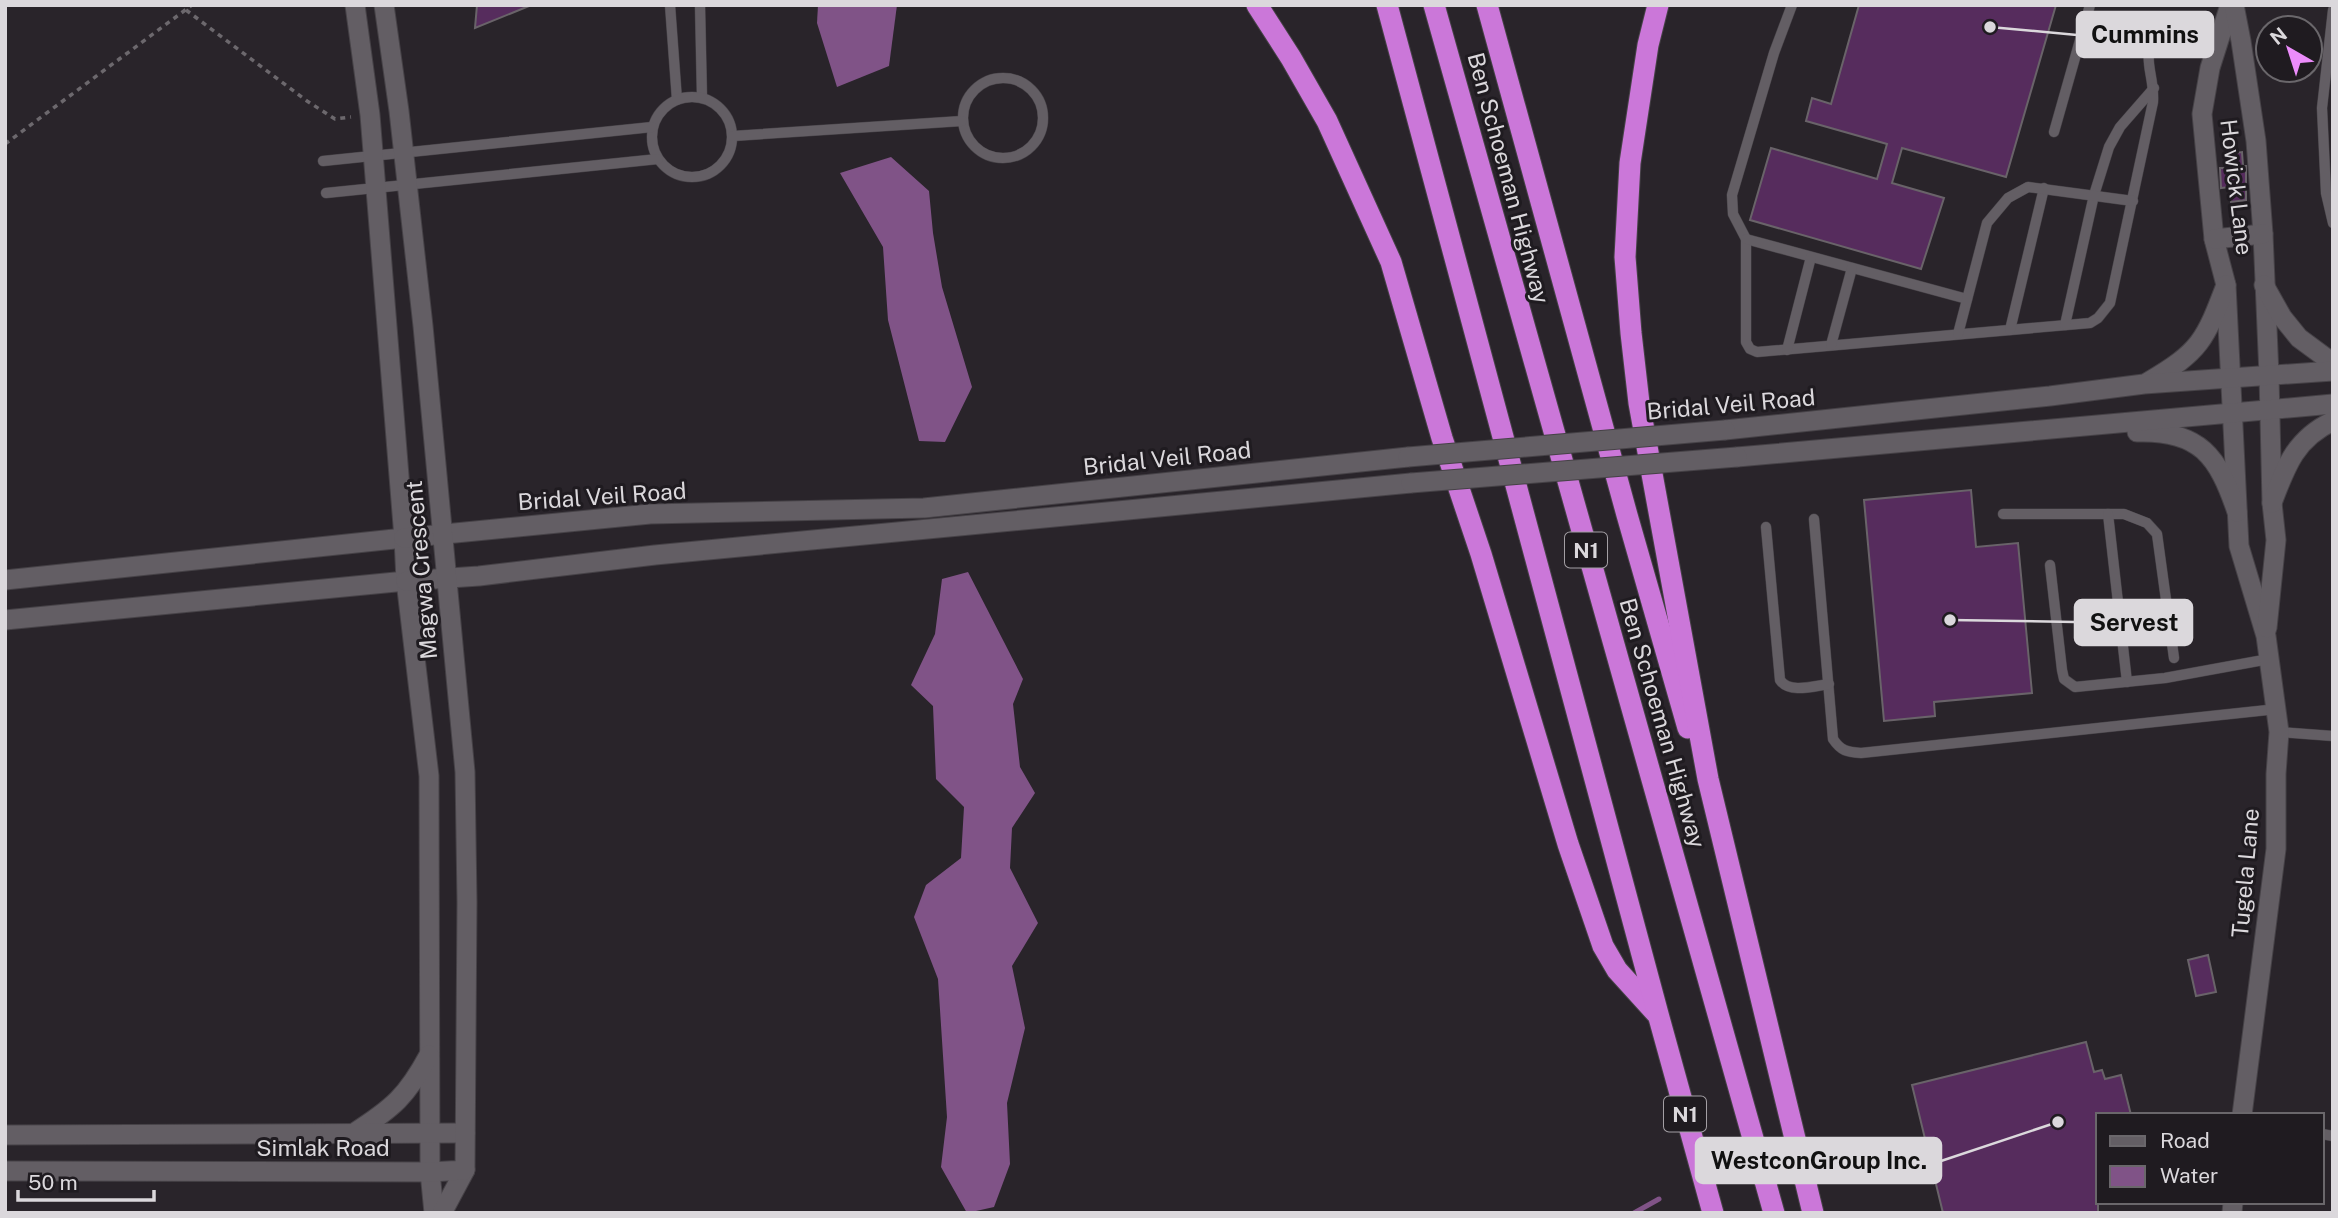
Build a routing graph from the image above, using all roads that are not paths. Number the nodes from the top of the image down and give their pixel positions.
1 (355, 5) edge
2 (384, 5) edge
3 (670, 5) edge
4 (700, 5) edge
5 (1252, 5) edge
6 (1387, 5) edge
7 (1434, 5) edge
8 (1487, 5) edge
9 (1658, 5) edge
10 (1792, 5) edge
11 (2090, 5) edge
12 (2232, 5) edge
13 (2333, 10) edge
14 (1262, 14) edge
15 (2220, 34) junction
16 (2241, 41) junction
17 (2154, 88) junction
18 (702, 98) junction
19 (677, 100) junction
20 (962, 121) junction
21 (652, 127) junction
22 (2054, 132) dead end
23 (733, 136) junction
24 (402, 153) junction
25 (372, 156) junction
26 (658, 159) junction
27 (323, 161) dead end
28 (406, 186) junction
29 (375, 188) junction
30 (2044, 188) junction
31 (326, 193) dead end
32 (2094, 195) junction
33 (2133, 201) junction
34 (2333, 223) edge
35 (2263, 234) junction
36 (1746, 239) junction
37 (2214, 239) junction
38 (1811, 257) junction
39 (1852, 268) junction
40 (2226, 285) junction
41 (2264, 285) junction
42 (1967, 299) junction
43 (2065, 325) junction
44 (2010, 330) junction
45 (1958, 334) junction
46 (1831, 345) junction
47 (1787, 349) junction
48 (2333, 363) edge
49 (2333, 371) edge
50 (2269, 375) junction
51 (2232, 379) junction
52 (2144, 384) junction
53 (2333, 404) edge
54 (2269, 410) junction
55 (2232, 413) junction
56 (2333, 421) edge
57 (1969, 437) junction
58 (2272, 503) junction
59 (2237, 512) junction
60 (2003, 514) dead end
61 (2108, 514) junction
62 (1814, 519) dead end
63 (1766, 527) dead end
64 (442, 533) junction
65 (404, 538) junction
66 (2050, 565) dead end
67 (446, 578) junction
68 (5, 580) edge
69 (406, 581) junction
70 (5, 620) edge
71 (2266, 636) junction
72 (2174, 658) dead end
73 (2269, 659) junction
74 (2127, 682) junction
75 (1829, 684) junction
76 (2277, 709) junction
77 (2279, 732) junction
78 (2333, 736) edge
79 (1732, 882) junction
80 (1658, 1014) junction
81 (430, 1053) junction
82 (2243, 1113) edge
83 (354, 1133) junction
84 (429, 1133) junction
85 (465, 1133) junction
86 (5, 1135) edge
87 (465, 1170) junction
88 (5, 1171) edge
89 (430, 1172) junction
90 (435, 1213) edge
91 (442, 1213) edge
92 (1713, 1213) edge
93 (1774, 1213) edge
94 (1813, 1213) edge

1 - 25 street, Magwa Crescent
2 - 24 street, Magwa Crescent
3 - 19 lane
4 - 18 lane
5 - 14 highway
6 - 80 highway, N1
7 - 93 highway, Ben Schoeman Highway / N1
8 - 79 highway
9 - 79 highway
10 - 36 lane
11 - 22 lane
12 - 15 street, Howick Lane
12 - 16 street, Howick Lane
13 - 34 lane
14 - 80 highway
15 - 16 lane
15 - 17 lane
15 - 37 street, Howick Lane
16 - 35 street, Howick Lane
17 - 32 lane
17 - 33 lane
18 - 19 lane
18 - 23 lane
19 - 21 lane
20 - 20 lane
20 - 23 lane
21 - 24 lane
21 - 26 lane
23 - 26 lane
24 - 25 lane
24 - 28 street, Magwa Crescent
25 - 27 lane
25 - 29 street, Magwa Crescent
26 - 28 lane
28 - 29 lane
28 - 64 street, Magwa Crescent
29 - 31 lane
29 - 65 street, Magwa Crescent
30 - 32 lane
30 - 42 lane
30 - 44 lane
32 - 33 lane
32 - 43 lane
33 - 43 lane
35 - 37 street
35 - 41 street, Howick Lane
36 - 38 lane
36 - 47 lane
37 - 40 street, Howick Lane
38 - 39 lane
38 - 47 lane
39 - 42 lane
39 - 46 lane
40 - 51 street, Howick Lane
40 - 52 street
41 - 48 street
41 - 50 street, Howick Lane
42 - 45 lane
43 - 44 lane
44 - 45 lane
45 - 46 lane
46 - 47 lane
49 - 50 street, Bridal Veil Road
50 - 51 street, Bridal Veil Road
50 - 54 street, Howick Lane
51 - 52 street, Bridal Veil Road
51 - 55 street, Howick Lane
52 - 64 street, Bridal Veil Road, bridge
53 - 54 street, Bridal Veil Road
54 - 55 street, Bridal Veil Road
54 - 58 street, Tugela Lane
55 - 57 street, Bridal Veil Road
55 - 59 street, Tugela Lane
56 - 58 street
57 - 59 street
57 - 67 street, Bridal Veil Road, bridge
58 - 71 street, Tugela Lane
59 - 71 street, Tugela Lane
60 - 61 lane
61 - 72 lane
61 - 74 lane
62 - 75 lane
63 - 75 lane
64 - 65 street, Bridal Veil Road
64 - 67 street, Magwa Crescent
65 - 68 street, Bridal Veil Road
65 - 69 street, Magwa Crescent
66 - 74 lane
67 - 69 street, Bridal Veil Road
67 - 85 street, Magwa Crescent
69 - 70 street, Bridal Veil Road
69 - 81 street, Magwa Crescent
71 - 73 street, Tugela Lane
73 - 74 lane
73 - 76 street, Tugela Lane
75 - 76 lane
76 - 77 street, Tugela Lane
77 - 78 lane
77 - 82 street, Tugela Lane
79 - 94 highway
80 - 92 highway, N1
81 - 83 street
81 - 84 street, Magwa Crescent
83 - 84 street, Simlak Road
83 - 86 street, Simlak Road
84 - 85 street, Simlak Road
84 - 89 street, Magwa Crescent
85 - 87 street, Magwa Crescent
87 - 89 street, Simlak Road
87 - 91 street
88 - 89 street, Simlak Road
89 - 90 street, Magwa Crescent

